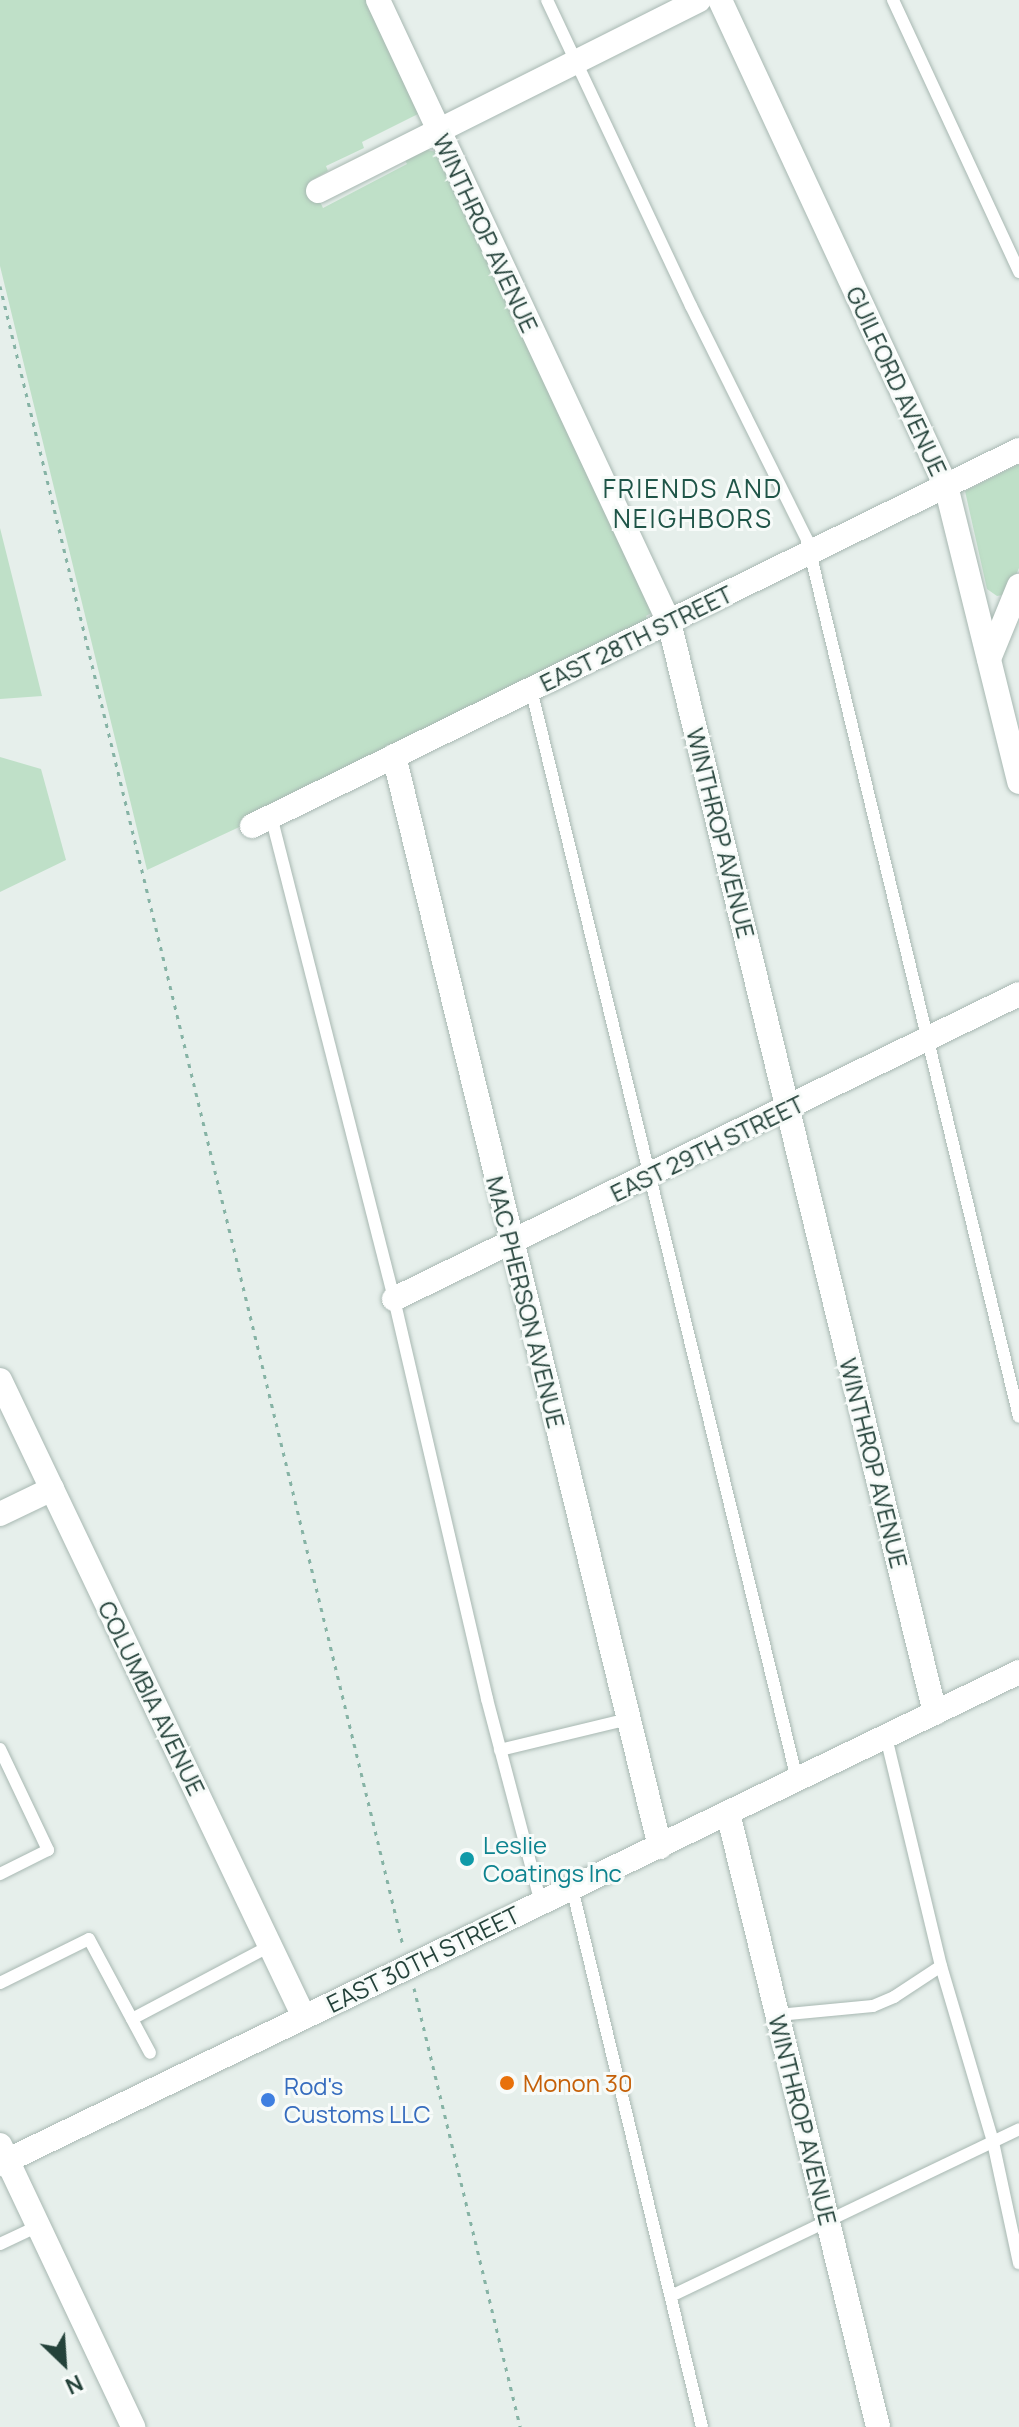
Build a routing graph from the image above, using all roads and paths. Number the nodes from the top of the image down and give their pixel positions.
1 (378, 0) edge
2 (547, 0) edge
3 (699, 0) edge
4 (720, 0) edge
5 (893, 0) edge
6 (575, 59) junction
7 (437, 128) junction
8 (318, 191) dead end
9 (1019, 272) edge
10 (0, 286) edge
11 (1019, 450) edge
12 (946, 486) junction
13 (809, 553) junction
14 (1019, 586) edge
15 (669, 622) junction
16 (989, 659) junction
17 (531, 689) junction
18 (394, 756) junction
19 (1019, 782) edge
20 (262, 821) joint
21 (1019, 994) edge
22 (927, 1040) junction
23 (788, 1108) junction
24 (651, 1175) junction
25 (512, 1242) junction
26 (394, 1299) junction
27 (0, 1380) edge
28 (1019, 1417) edge
29 (52, 1489) junction
30 (0, 1514) edge
31 (1019, 1672) edge
32 (935, 1713) junction
33 (628, 1719) junction
34 (886, 1737) junction
35 (0, 1749) edge
36 (500, 1750) junction
37 (797, 1779) junction
38 (728, 1813) junction
39 (660, 1847) junction
40 (0, 1874) edge
41 (572, 1888) junction
42 (541, 1903) junction
43 (270, 1946) junction
44 (403, 1946) dead end
45 (941, 1966) junction
46 (0, 1983) edge
47 (413, 1987) dead end
48 (778, 2015) junction
49 (304, 2017) junction
50 (132, 2019) junction
51 (150, 2053) dead end
52 (1019, 2129) edge
53 (993, 2142) junction
54 (2, 2157) edge
55 (828, 2222) junction
56 (38, 2226) junction
57 (0, 2244) edge
58 (1019, 2263) edge
59 (671, 2296) junction
60 (133, 2427) edge
61 (520, 2427) edge
62 (702, 2427) edge
63 (878, 2427) edge

1 - 7 street, WINTHROP AVENUE
2 - 6 lane
3 - 6 street
4 - 12 street, GUILFORD AVENUE
5 - 9 lane
6 - 7 street
6 - 13 lane
7 - 8 street
7 - 15 street, WINTHROP AVENUE
10 - 44 path
11 - 12 street, EAST 28TH STREET
12 - 13 street, EAST 28TH STREET
12 - 16 street, GUILFORD AVENUE
13 - 15 street, EAST 28TH STREET
13 - 22 lane
14 - 16 street
15 - 17 street, EAST 28TH STREET
15 - 23 street, WINTHROP AVENUE
16 - 19 street, GUILFORD AVENUE
17 - 18 street, EAST 28TH STREET
17 - 24 lane
18 - 20 street, EAST 28TH STREET
18 - 25 street, MAC PHERSON AVENUE
20 - 26 lane
21 - 22 street, EAST 29TH STREET
22 - 23 street, EAST 29TH STREET
22 - 28 lane
23 - 24 street, EAST 29TH STREET
23 - 32 street, WINTHROP AVENUE
24 - 25 street, EAST 29TH STREET
24 - 37 lane
25 - 26 street, EAST 29TH STREET
25 - 33 street, MAC PHERSON AVENUE
26 - 36 lane
27 - 29 street, COLUMBIA AVENUE
29 - 30 street
29 - 43 street, COLUMBIA AVENUE
31 - 32 street, EAST 30TH STREET
32 - 34 street, EAST 30TH STREET
33 - 36 lane
33 - 39 street, MAC PHERSON AVENUE
34 - 37 street, EAST 30TH STREET
34 - 45 lane
35 - 40 lane
36 - 42 lane
37 - 38 street, EAST 30TH STREET
38 - 39 street, EAST 30TH STREET
38 - 48 street, WINTHROP AVENUE
39 - 41 street, EAST 30TH STREET
41 - 42 street, EAST 30TH STREET
41 - 59 lane
42 - 49 street, EAST 30TH STREET
43 - 49 street, COLUMBIA AVENUE
43 - 50 lane
45 - 48 lane
45 - 53 lane
46 - 50 lane
47 - 61 path
48 - 55 street, WINTHROP AVENUE
49 - 54 street, EAST 30TH STREET
50 - 51 lane
52 - 53 lane
53 - 55 lane
53 - 58 lane
54 - 56 street
55 - 59 lane
55 - 63 street, WINTHROP AVENUE
56 - 57 lane
56 - 60 street
59 - 62 lane

